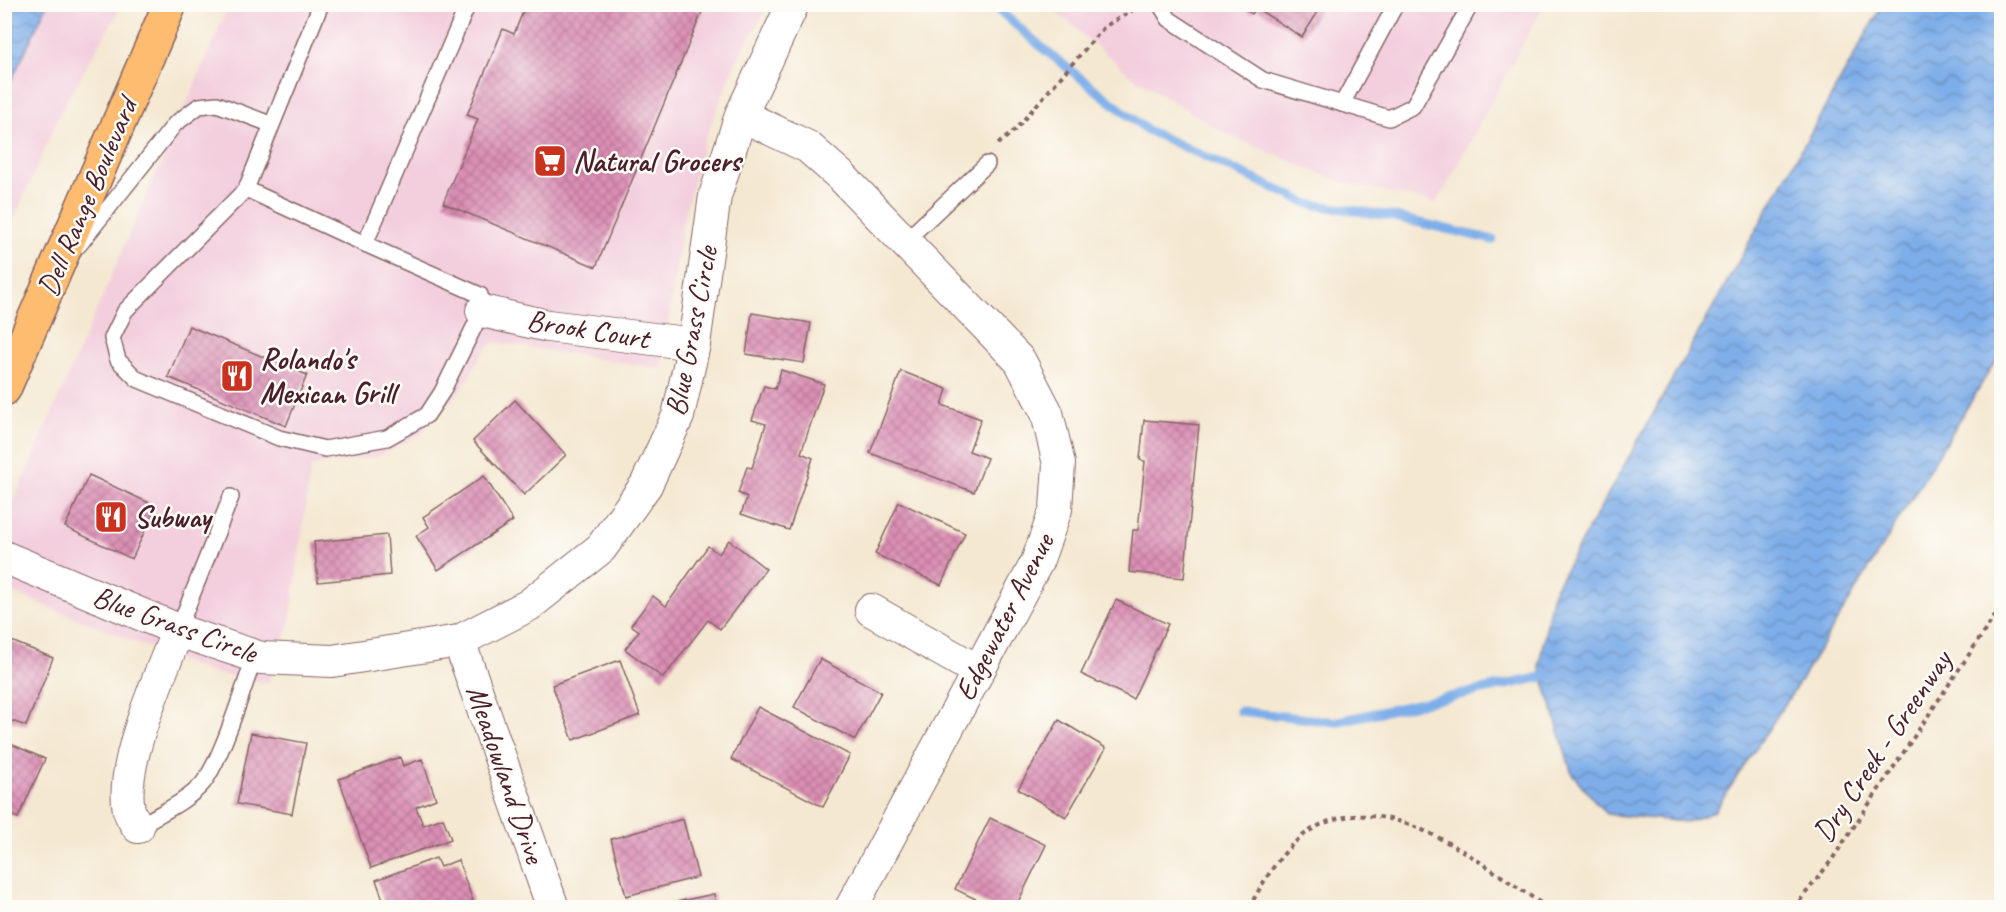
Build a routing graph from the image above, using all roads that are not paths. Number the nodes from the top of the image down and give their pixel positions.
1 (170, 4) edge
2 (321, 4) edge
3 (468, 4) edge
4 (793, 4) edge
5 (1161, 4) edge
6 (1396, 4) edge
7 (1471, 4) edge
8 (1342, 104) junction
9 (741, 115) junction
10 (270, 124) junction
11 (989, 158) road end
12 (246, 189) junction
13 (904, 242) junction
14 (365, 244) junction
15 (48, 289) junction
16 (482, 311) junction
17 (4, 338) edge
18 (694, 344) junction
19 (4, 389) edge
20 (231, 497) dead end
21 (4, 557) edge
22 (871, 610) dead end
23 (178, 630) junction
24 (459, 641) junction
25 (255, 656) junction
26 (978, 671) junction
27 (138, 827) joint
28 (553, 908) edge
29 (851, 908) edge

1 - 15 main road, Dell Range Boulevard
2 - 10 lane
3 - 14 lane
4 - 9 street, Blue Grass Circle
5 - 8 lane
6 - 8 lane
7 - 8 lane
9 - 13 street, Edgewater Avenue
9 - 18 street, Blue Grass Circle
10 - 12 lane
10 - 15 lane
11 - 13 lane
12 - 14 lane
12 - 16 lane
13 - 26 street, Edgewater Avenue
14 - 16 lane
15 - 17 main road
15 - 19 main road, Dell Range Boulevard
16 - 18 street, Brook Court
18 - 24 street, Blue Grass Circle
20 - 23 lane
21 - 23 street, Blue Grass Circle
22 - 26 street
23 - 25 street, Blue Grass Circle
23 - 27 street
24 - 25 street, Blue Grass Circle
24 - 28 street, Meadowland Drive
25 - 27 lane
26 - 29 street, Edgewater Avenue

